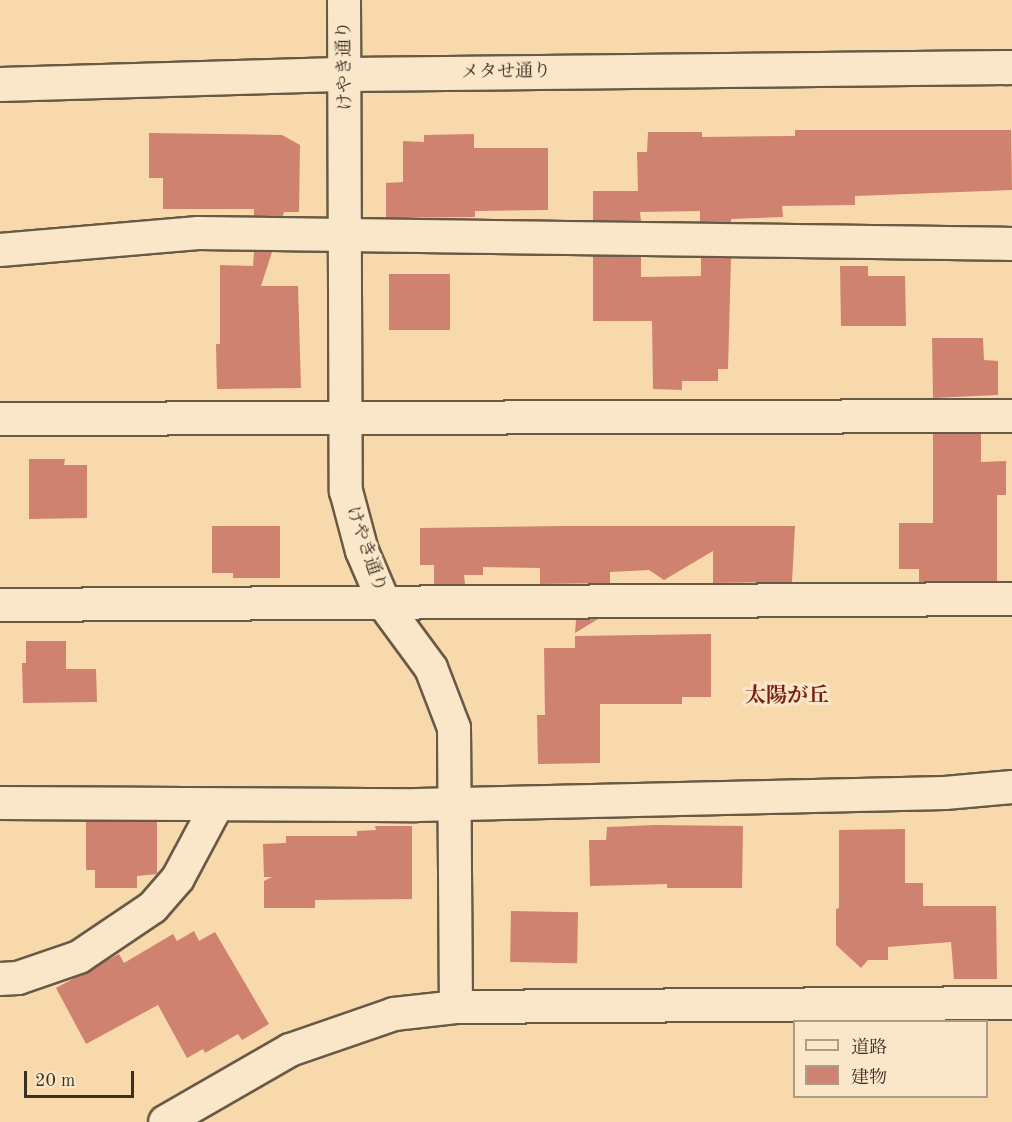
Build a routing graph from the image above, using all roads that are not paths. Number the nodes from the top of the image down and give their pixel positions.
1 (344, 0) edge
2 (1012, 67) edge
3 (346, 74) junction
4 (0, 84) edge
5 (347, 234) junction
6 (1012, 244) edge
7 (0, 250) edge
8 (1012, 416) edge
9 (344, 418) junction
10 (0, 419) edge
11 (1012, 599) edge
12 (384, 603) junction
13 (0, 605) edge
14 (1012, 787) edge
15 (0, 803) edge
16 (455, 804) junction
17 (217, 805) junction
18 (0, 979) edge
19 (1012, 1003) edge
20 (456, 1007) junction
21 (165, 1122) edge

1 - 3 street, けやき通り
2 - 3 street, メタせ通り
3 - 4 street, メタせ通り
3 - 5 street, けやき通り
5 - 6 street
5 - 7 street
5 - 9 street, けやき通り
8 - 9 street
9 - 10 street
9 - 12 street, けやき通り
11 - 12 street
12 - 13 street
12 - 16 street, けやき通り
14 - 16 street
15 - 17 street
16 - 17 street
16 - 20 street, けやき通り
17 - 18 street
19 - 20 street
20 - 21 street

